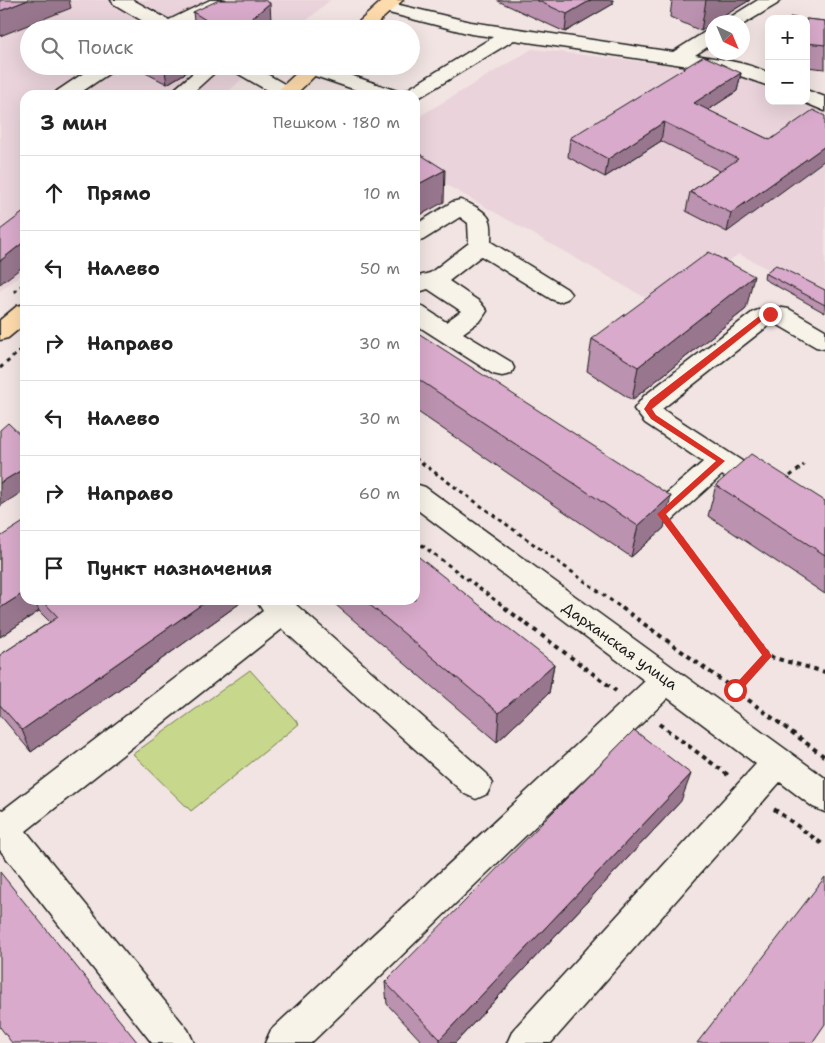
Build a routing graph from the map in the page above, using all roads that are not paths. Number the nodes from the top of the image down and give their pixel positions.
1 (120, 0) edge
2 (771, 0) edge
3 (218, 3) edge
4 (390, 3) edge
5 (746, 15) edge
6 (154, 20) edge
7 (184, 20) edge
8 (370, 20) edge
9 (510, 34) junction
10 (705, 40) edge
11 (677, 58) junction
12 (94, 75) edge
13 (202, 75) edge
14 (253, 75) edge
15 (306, 75) edge
16 (334, 75) edge
17 (765, 78) edge
18 (71, 90) edge
19 (184, 90) edge
20 (278, 90) edge
21 (289, 90) edge
22 (376, 90) edge
23 (420, 90) edge
24 (810, 98) edge
25 (825, 105) edge
26 (420, 232) edge
27 (480, 245) junction
28 (425, 284) edge
29 (559, 294) dead end
30 (20, 316) edge
31 (420, 316) edge
32 (0, 332) edge
33 (446, 333) junction
34 (825, 341) edge
35 (502, 368) dead end
36 (722, 461) junction
37 (620, 487) edge
38 (420, 498) edge
39 (825, 529) edge
40 (277, 606) edge
41 (666, 680) junction
42 (778, 762) junction
43 (476, 784) dead end
44 (823, 793) edge
45 (2, 827) edge
46 (298, 1038) edge
47 (175, 1043) edge
48 (526, 1043) edge

1 - 6 street
2 - 5 street
3 - 7 street
4 - 8 main road
4 - 9 street
9 - 11 street
9 - 23 street
10 - 11 street
11 - 17 street
12 - 18 street
13 - 19 street
14 - 20 street
15 - 21 main road
16 - 22 street
24 - 25 street
26 - 27 street
27 - 28 street
27 - 29 street
28 - 33 street
30 - 32 main road
31 - 33 street
33 - 35 street
34 - 36 street
36 - 37 street
36 - 39 street
38 - 41 street, Дарханская улица
40 - 43 street
40 - 45 street
41 - 42 street, Дарханская улица
41 - 46 street
42 - 44 street, Дарханская улица
42 - 48 street
45 - 47 street

